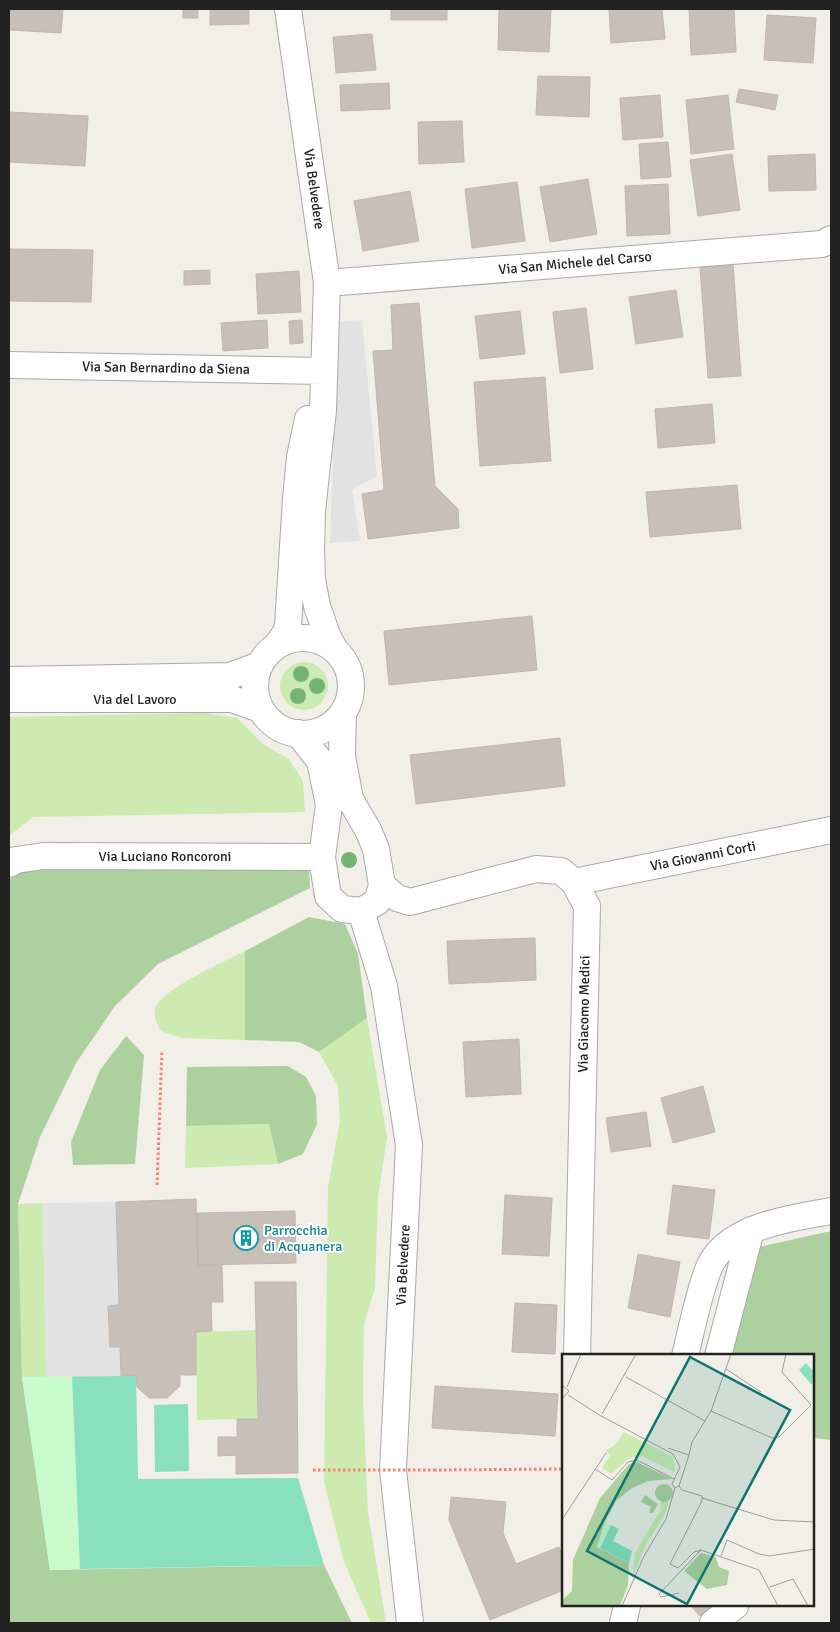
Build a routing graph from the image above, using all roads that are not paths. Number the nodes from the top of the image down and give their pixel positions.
1 (288, 9) edge
2 (827, 241) edge
3 (327, 283) junction
4 (9, 365) edge
5 (324, 371) junction
6 (277, 645) junction
7 (335, 650) junction
8 (260, 665) junction
9 (9, 680) edge
10 (9, 699) edge
11 (260, 709) junction
12 (343, 713) junction
13 (298, 733) junction
14 (368, 830) junction
15 (831, 830) edge
16 (323, 847) junction
17 (9, 864) edge
18 (574, 882) junction
19 (382, 885) junction
20 (361, 911) junction
21 (831, 1211) edge
22 (751, 1230) junction
23 (577, 1354) edge
24 (686, 1354) edge
25 (719, 1354) edge
26 (627, 1607) edge
27 (734, 1607) edge
28 (410, 1623) edge
29 (623, 1623) edge
30 (713, 1623) edge

1 - 3 street, Via Belvedere
2 - 3 street, Via San Michele del Carso
3 - 5 street, Via Belvedere
4 - 5 street, Via San Bernardino da Siena
5 - 6 street, Via Belvedere
5 - 7 street, Via Belvedere
6 - 7 street
6 - 8 street
7 - 12 street
8 - 9 street, Via del Lavoro
8 - 11 street
10 - 11 street, Via del Lavoro
11 - 13 street
12 - 13 street
12 - 14 street
13 - 16 street
14 - 16 street
14 - 19 street
15 - 18 street, Via Giovanni Corti
16 - 17 street, Via Luciano Roncoroni
16 - 20 street
18 - 19 street
18 - 23 street, Via Giacomo Medici
19 - 20 street
20 - 28 street, Via Belvedere
21 - 22 street
22 - 24 street
22 - 25 street
26 - 29 street
27 - 30 street

